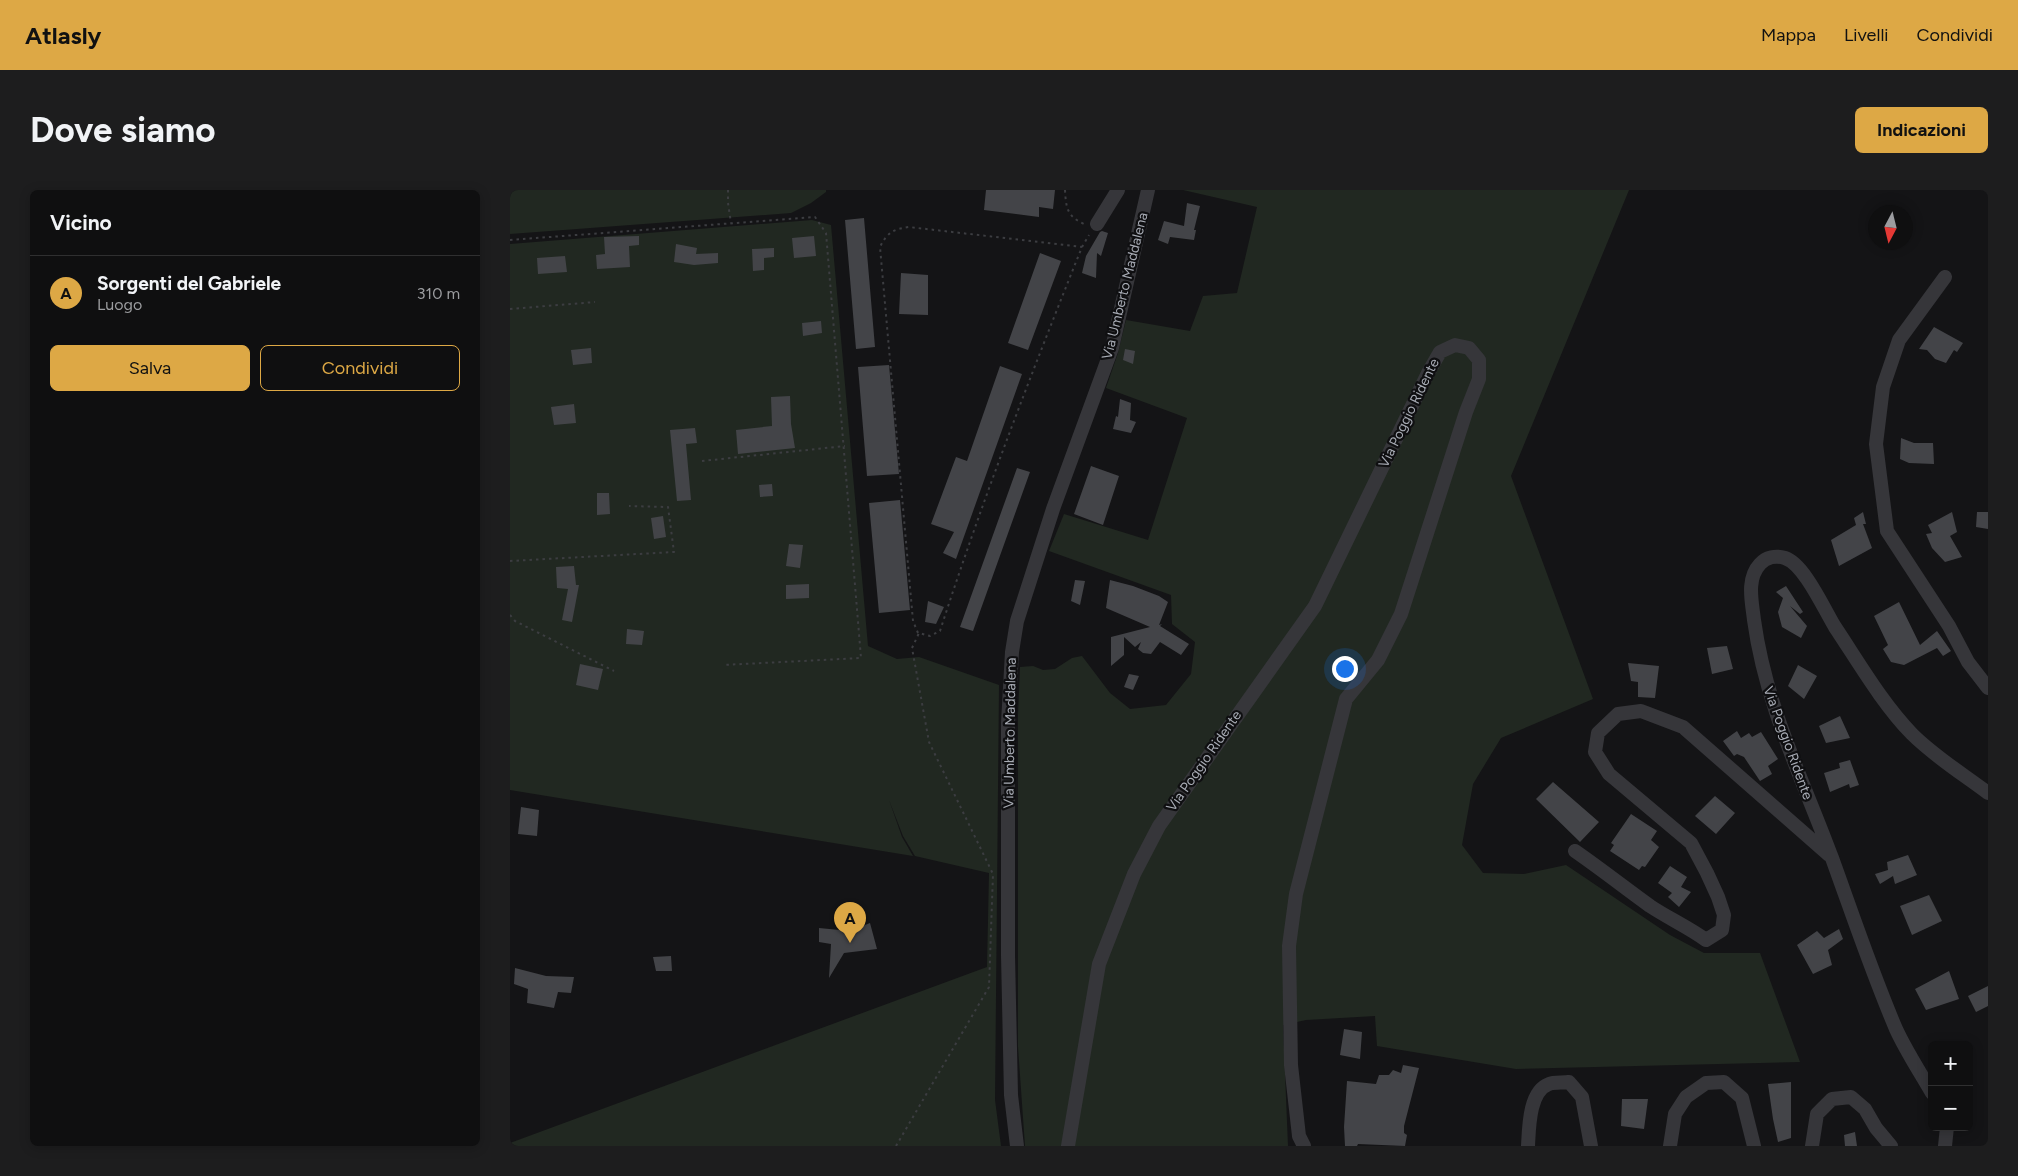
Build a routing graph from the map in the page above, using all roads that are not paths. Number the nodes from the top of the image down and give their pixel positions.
1 (1118, 190) edge
2 (1148, 190) edge
3 (1097, 224) road end
4 (1945, 276) dead end
5 (1988, 688) edge
6 (1988, 793) edge
7 (1575, 851) dead end
8 (1831, 857) junction
9 (1928, 1086) edge
10 (1947, 1131) edge
11 (1017, 1146) edge
12 (1068, 1146) edge
13 (1304, 1146) edge
14 (1528, 1146) edge
15 (1591, 1146) edge
16 (1670, 1146) edge
17 (1754, 1146) edge
18 (1812, 1146) edge
19 (1891, 1146) edge
20 (1945, 1146) edge

1 - 3 street
2 - 11 street, Via Umberto Maddalena
4 - 5 street
6 - 8 street, Via Poggio Ridente
7 - 8 street
8 - 9 street, Via Poggio Ridente
10 - 20 street
12 - 13 street, Via Poggio Ridente
14 - 15 street
16 - 17 street
18 - 19 street

